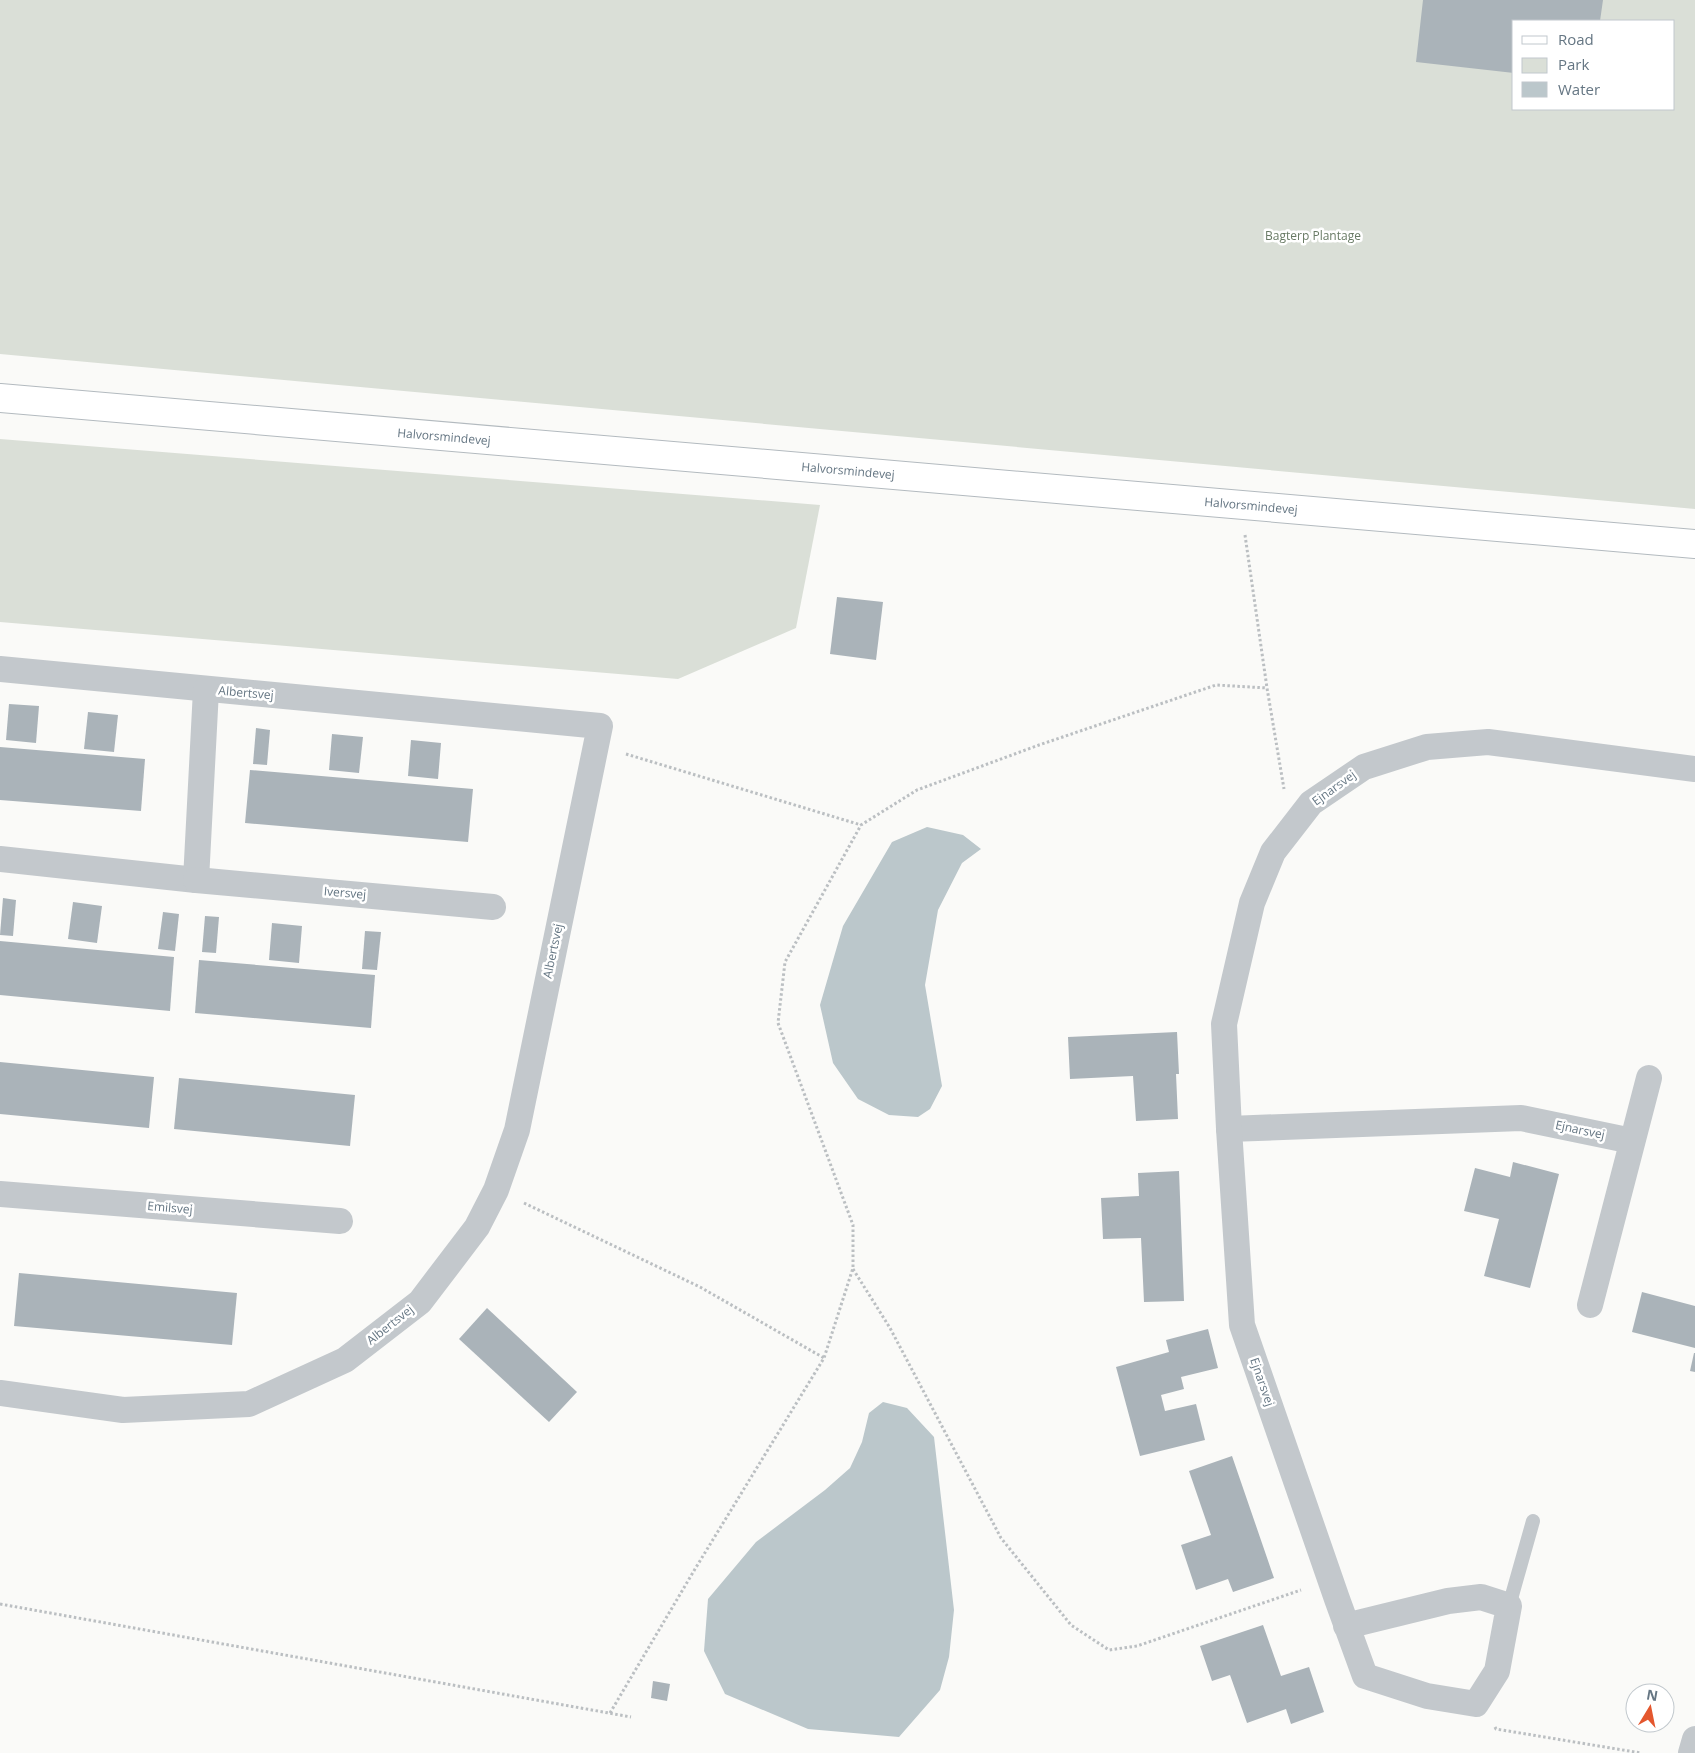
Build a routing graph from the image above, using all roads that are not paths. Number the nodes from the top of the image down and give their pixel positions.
1 (0, 398) edge
2 (1695, 544) edge
3 (0, 669) edge
4 (206, 690) junction
5 (1695, 769) edge
6 (0, 859) edge
7 (196, 880) junction
8 (493, 907) dead end
9 (1649, 1078) dead end
10 (1229, 1129) junction
11 (1632, 1141) junction
12 (0, 1194) edge
13 (340, 1221) dead end
14 (1590, 1305) dead end
15 (0, 1393) edge
16 (1533, 1521) dead end
17 (1509, 1606) junction
18 (1346, 1626) junction
19 (1695, 1738) edge
20 (1691, 1753) edge

1 - 2 street, Halvorsmindevej
3 - 4 street, Albertsvej
4 - 7 street
4 - 15 street, Albertsvej
5 - 10 street, Ejnarsvej
6 - 7 street, Iversvej
7 - 8 street, Iversvej
9 - 11 street
10 - 11 street, Ejnarsvej
10 - 18 street, Ejnarsvej
11 - 14 street
12 - 13 street, Emilsvej
16 - 17 lane
17 - 18 street
17 - 18 street, Ejnarsvej
19 - 20 street

